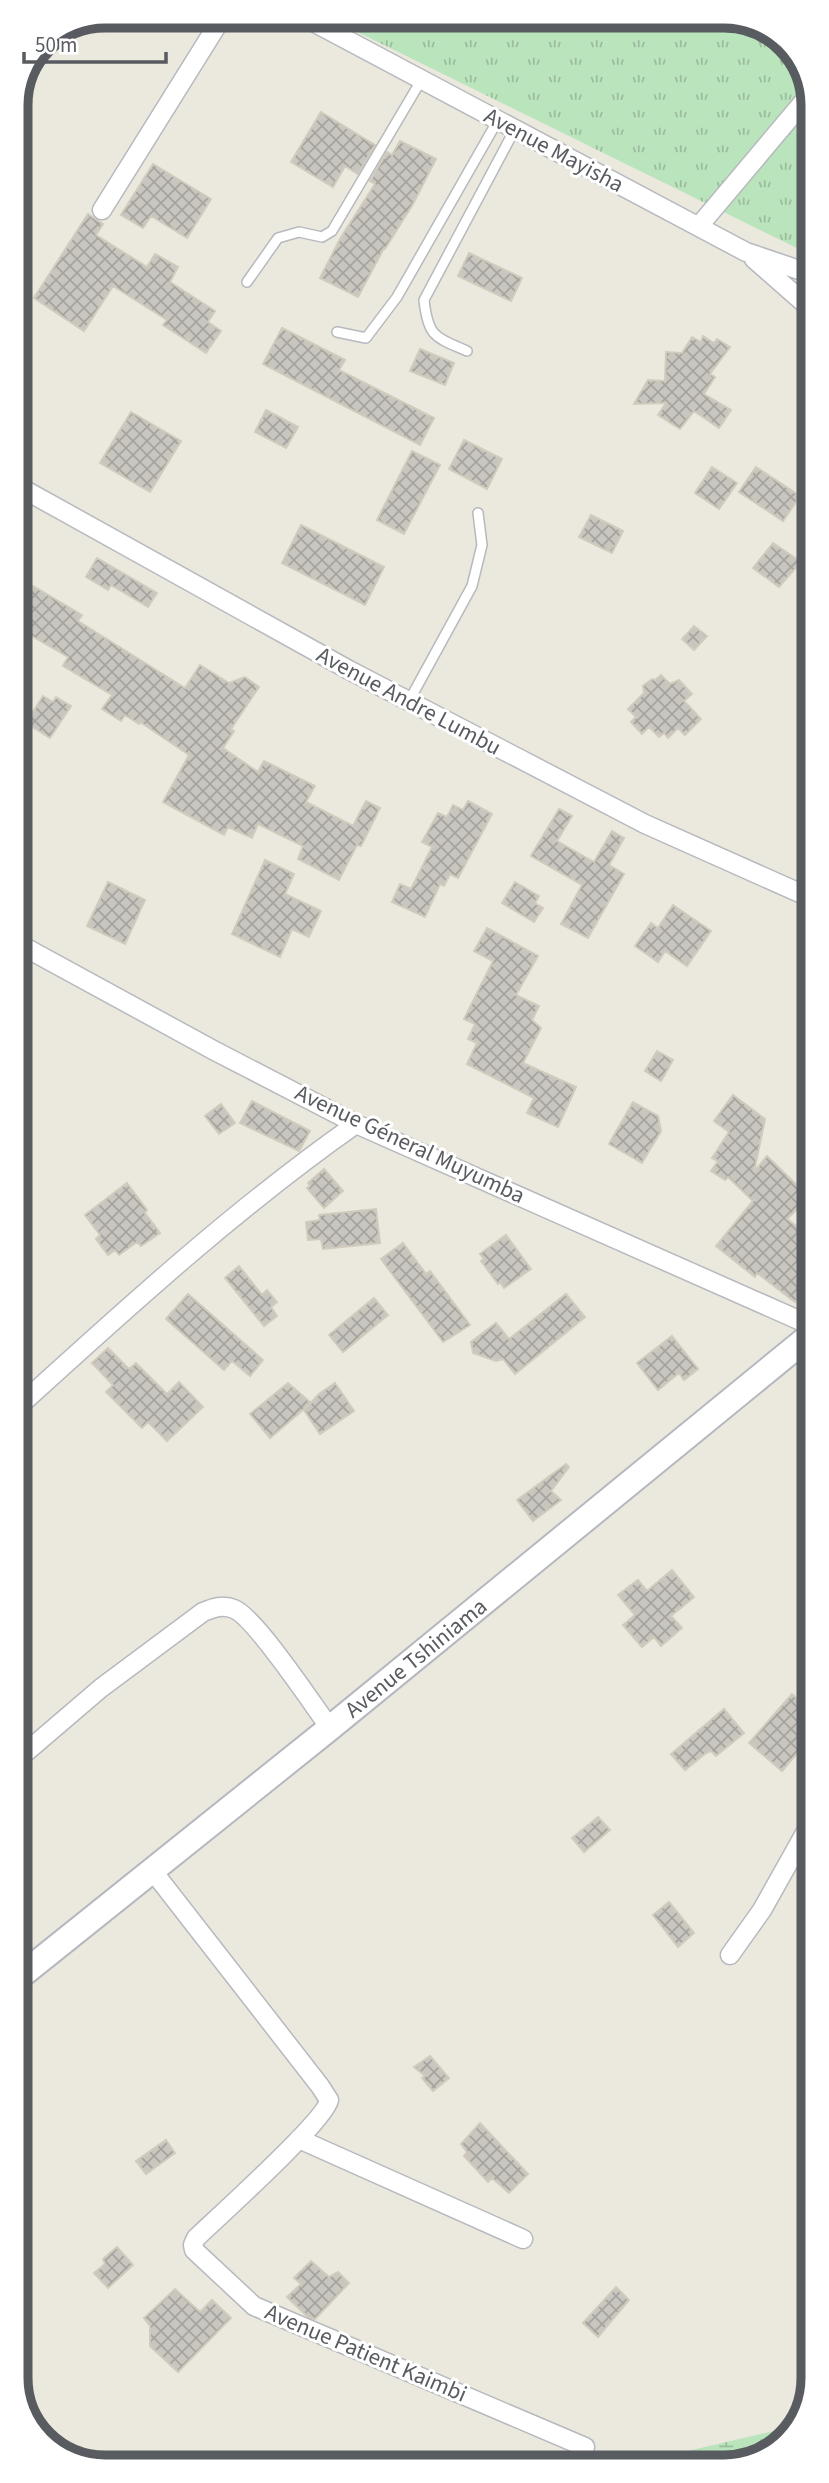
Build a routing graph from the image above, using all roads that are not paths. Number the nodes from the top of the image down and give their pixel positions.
1 (216, 28) edge
2 (325, 28) edge
3 (422, 79) junction
4 (801, 105) edge
5 (498, 120) junction
6 (515, 129) junction
7 (102, 210) dead end
8 (699, 226) junction
9 (746, 252) junction
10 (801, 271) edge
11 (247, 282) dead end
12 (801, 300) edge
13 (337, 332) dead end
14 (467, 351) dead end
15 (28, 492) edge
16 (478, 513) dead end
17 (409, 701) junction
18 (801, 894) edge
19 (28, 949) edge
20 (356, 1124) junction
21 (801, 1321) edge
22 (801, 1343) edge
23 (28, 1398) edge
24 (330, 1728) junction
25 (28, 1751) edge
26 (801, 1840) edge
27 (152, 1870) junction
28 (730, 1955) dead end
29 (28, 1970) edge
30 (299, 2139) junction
31 (523, 2239) dead end
32 (585, 2447) dead end

1 - 7 street
2 - 3 street, Avenue Mayisha
3 - 5 street, Avenue Mayisha
3 - 11 lane
4 - 8 street
5 - 6 street, Avenue Mayisha
5 - 13 lane
6 - 8 street, Avenue Mayisha
6 - 14 lane
8 - 9 street, Avenue Mayisha
9 - 10 street, Avenue Mayisha
9 - 12 street
15 - 17 street, Avenue Andre Lumbu
16 - 17 lane
17 - 18 street, Avenue Andre Lumbu
19 - 20 street, Avenue Géneral Muyumba
20 - 21 street, Avenue Géneral Muyumba
20 - 23 street
22 - 24 street, Avenue Tshiniama
24 - 25 street
24 - 27 street, Avenue Tshiniama
26 - 28 street
27 - 29 street, Avenue Tshiniama
27 - 30 street, Avenue Patient Kaimbi
30 - 31 street
30 - 32 street, Avenue Patient Kaimbi

